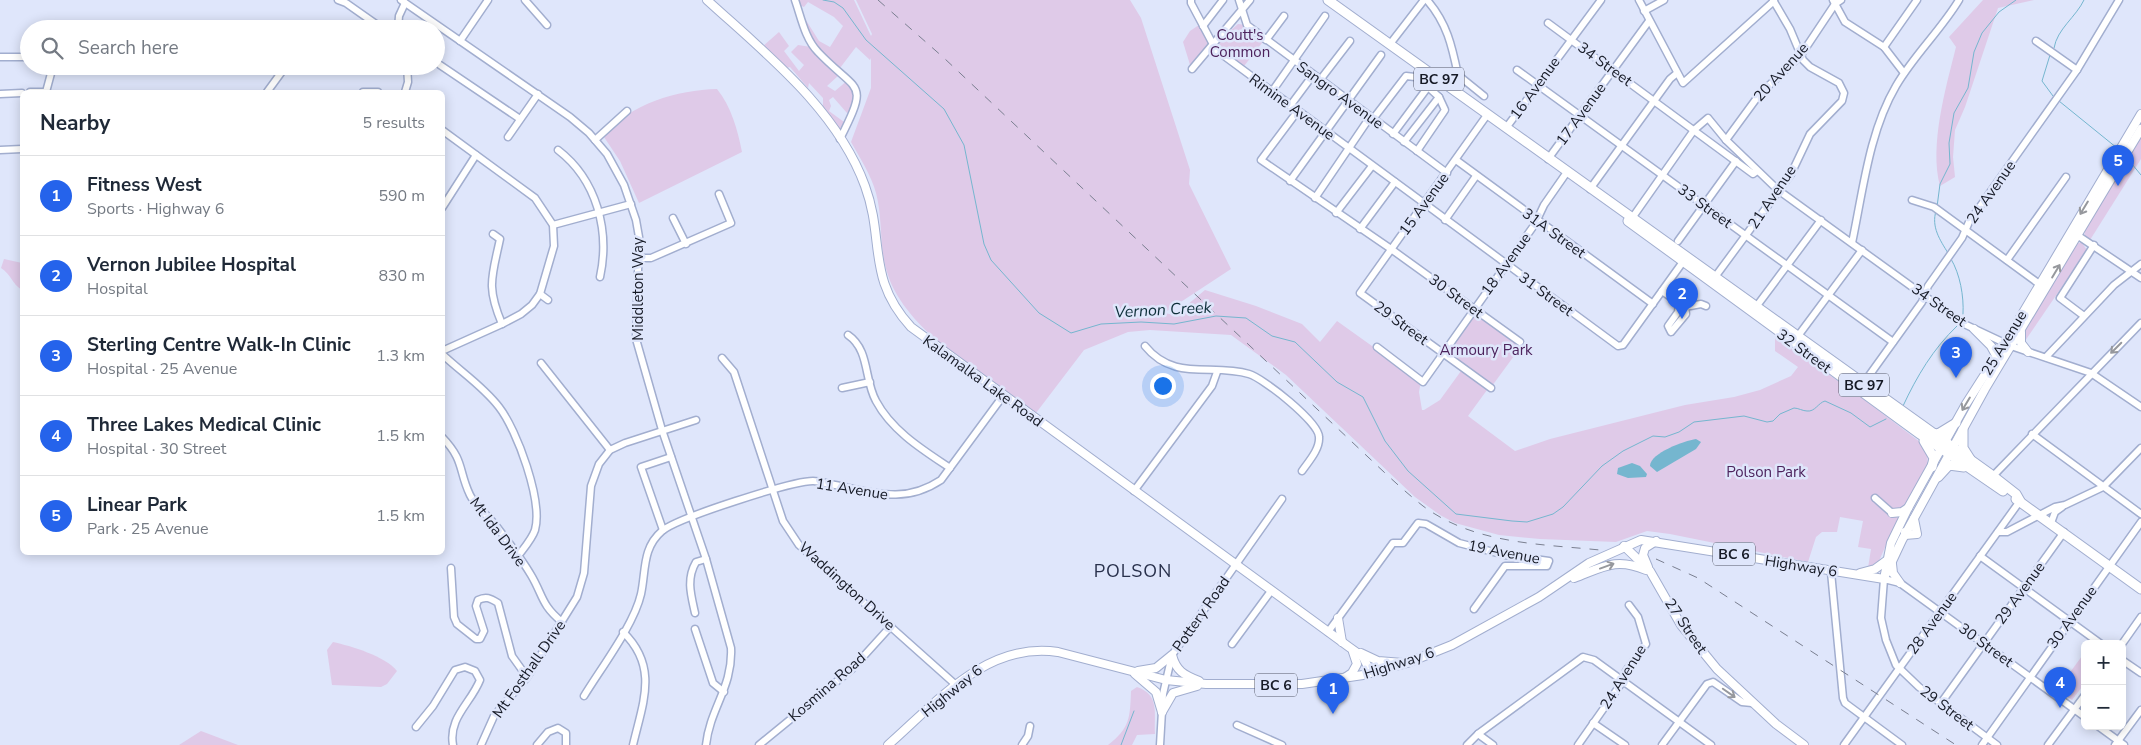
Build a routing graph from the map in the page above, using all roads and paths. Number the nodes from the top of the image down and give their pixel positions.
1 (338, 0) edge
2 (488, 0) edge
3 (524, 0) edge
4 (707, 0) edge
5 (795, 0) edge
6 (1191, 0) edge
7 (1223, 0) edge
8 (1239, 0) edge
9 (1250, 0) edge
10 (1328, 0) edge
11 (1426, 0) edge
12 (1601, 0) edge
13 (1639, 0) edge
14 (1664, 0) edge
15 (1773, 0) edge
16 (1841, 0) edge
17 (1917, 0) edge
18 (1959, 0) edge
19 (2119, 0) edge
20 (403, 2) edge
21 (1834, 2) edge
22 (1241, 12) junction
23 (1644, 12) junction
24 (1284, 16) dead end
25 (1325, 16) dead end
26 (370, 20) edge
27 (399, 20) edge
28 (429, 20) edge
29 (1649, 21) junction
30 (1548, 23) dead end
31 (547, 26) dead end
32 (1203, 26) junction
33 (445, 31) edge
34 (1266, 40) junction
35 (1571, 40) junction
36 (2036, 40) dead end
37 (460, 41) junction
38 (1350, 41) dead end
39 (1214, 44) junction
40 (1390, 44) junction
41 (1884, 47) junction
42 (1380, 55) dead end
43 (1801, 55) junction
44 (20, 56) edge
45 (0, 57) edge
46 (1294, 61) junction
47 (445, 68) edge
48 (1192, 69) dead end
49 (1516, 70) dead end
50 (1613, 70) junction
51 (2077, 70) junction
52 (1904, 73) junction
53 (1313, 74) junction
54 (1676, 74) junction
55 (51, 75) edge
56 (279, 75) edge
57 (408, 75) edge
58 (1320, 80) junction
59 (1538, 86) junction
60 (1428, 87) junction
61 (47, 90) edge
62 (268, 90) edge
63 (406, 90) edge
64 (1271, 92) junction
65 (20, 93) edge
66 (0, 94) edge
67 (538, 94) junction
68 (1484, 96) dead end
69 (1439, 97) junction
70 (1348, 100) junction
71 (1654, 100) junction
72 (1290, 106) junction
73 (627, 110) dead end
74 (1297, 112) junction
75 (2141, 114) edge
76 (1487, 115) junction
77 (1579, 116) junction
78 (520, 119) junction
79 (1373, 119) junction
80 (1506, 128) junction
81 (2141, 129) edge
82 (1694, 130) junction
83 (445, 132) edge
84 (1325, 132) junction
85 (1393, 134) junction
86 (508, 137) dead end
87 (840, 139) junction
88 (595, 140) junction
89 (1726, 140) junction
90 (1404, 142) junction
91 (1621, 146) junction
92 (1350, 148) junction
93 (2125, 148) junction
94 (20, 149) edge
95 (0, 150) edge
96 (558, 150) dead end
97 (1417, 151) junction
98 (476, 155) junction
99 (1548, 158) junction
100 (1456, 160) junction
101 (1736, 161) junction
102 (1372, 166) junction
103 (1757, 171) junction
104 (1567, 172) junction
105 (1447, 173) junction
106 (1476, 176) junction
107 (1663, 176) junction
108 (2066, 176) dead end
109 (1290, 181) junction
110 (1395, 182) junction
111 (1590, 189) junction
112 (1778, 190) junction
113 (719, 194) dead end
114 (1315, 198) junction
115 (1912, 200) dead end
116 (445, 203) edge
117 (631, 204) junction
118 (1424, 204) junction
119 (1704, 205) junction
120 (600, 212) junction
121 (1336, 213) junction
122 (673, 218) dead end
123 (1445, 220) junction
124 (1535, 220) junction
125 (1631, 220) junction
126 (1821, 220) junction
127 (553, 225) junction
128 (1360, 229) junction
129 (1965, 230) junction
130 (2074, 233) junction
131 (493, 234) dead end
132 (1746, 236) junction
133 (1678, 241) dead end
134 (1852, 243) junction
135 (686, 244) junction
136 (2094, 245) junction
137 (1391, 249) junction
138 (1862, 250) junction
139 (639, 258) junction
140 (1685, 260) junction
141 (2007, 260) junction
142 (1506, 264) junction
143 (2141, 264) edge
144 (1787, 265) junction
145 (2131, 272) junction
146 (600, 277) dead end
147 (1715, 277) junction
148 (2141, 278) edge
149 (2042, 286) junction
150 (1662, 291) junction
151 (1360, 293) joint
152 (540, 294) junction
153 (1828, 295) junction
154 (1924, 296) junction
155 (548, 300) dead end
156 (1653, 304) junction
157 (1706, 306) dead end
158 (1756, 307) junction
159 (1473, 308) junction
160 (2084, 316) junction
161 (2141, 323) edge
162 (502, 324) junction
163 (2022, 328) junction
164 (1974, 329) junction
165 (848, 335) dead end
166 (1795, 340) junction
167 (1520, 342) dead end
168 (1893, 342) junction
169 (2008, 345) junction
170 (1144, 346) dead end
171 (1377, 346) dead end
172 (445, 351) edge
173 (1443, 352) junction
174 (2028, 352) junction
175 (445, 355) edge
176 (1997, 357) junction
177 (2046, 357) junction
178 (722, 358) dead end
179 (541, 363) dead end
180 (1217, 372) junction
181 (2091, 373) junction
182 (870, 382) junction
183 (1863, 384) junction
184 (842, 388) dead end
185 (1490, 388) dead end
186 (1003, 396) junction
187 (2141, 407) edge
188 (696, 420) dead end
189 (1959, 426) junction
190 (662, 430) junction
191 (1930, 433) junction
192 (1920, 434) junction
193 (2032, 434) junction
194 (445, 441) edge
195 (2141, 448) edge
196 (1947, 449) junction
197 (610, 450) junction
198 (671, 457) junction
199 (1932, 466) junction
200 (1971, 466) junction
201 (950, 468) junction
202 (1302, 471) dead end
203 (1993, 476) junction
204 (1938, 477) junction
205 (2091, 478) junction
206 (2103, 487) junction
207 (1920, 488) junction
208 (773, 490) junction
209 (1134, 491) junction
210 (2091, 493) junction
211 (1875, 498) dead end
212 (1282, 499) dead end
213 (2020, 501) junction
214 (2065, 504) junction
215 (1908, 508) junction
216 (1892, 513) junction
217 (2141, 514) edge
218 (2041, 516) junction
219 (691, 517) junction
220 (2141, 522) edge
221 (2051, 523) junction
222 (1898, 527) junction
223 (663, 530) junction
224 (1998, 532) junction
225 (2064, 532) junction
226 (1905, 535) junction
227 (1656, 541) junction
228 (1624, 546) junction
229 (518, 556) junction
230 (1980, 556) junction
231 (706, 559) junction
232 (1889, 562) junction
233 (1235, 564) junction
234 (2109, 566) junction
235 (450, 568) dead end
236 (1650, 572) junction
237 (1831, 572) junction
238 (1853, 574) junction
239 (1884, 579) junction
240 (1565, 581) junction
241 (1900, 583) junction
242 (2024, 588) junction
243 (2141, 589) edge
244 (1271, 590) junction
245 (1629, 605) dead end
246 (1474, 609) dead end
247 (1940, 612) junction
248 (695, 613) dead end
249 (2141, 617) edge
250 (1338, 618) junction
251 (2070, 621) junction
252 (562, 622) junction
253 (891, 626) junction
254 (695, 630) dead end
255 (623, 632) junction
256 (1328, 632) junction
257 (2096, 640) edge
258 (2125, 640) edge
259 (1342, 642) junction
260 (1232, 644) dead end
261 (1984, 644) junction
262 (1349, 647) junction
263 (1172, 655) junction
264 (1407, 663) junction
265 (2126, 663) edge
266 (1900, 669) junction
267 (1131, 671) junction
268 (1371, 673) junction
269 (2141, 673) edge
270 (527, 676) junction
271 (2030, 676) junction
272 (1345, 678) junction
273 (1166, 680) junction
274 (1623, 681) junction
275 (1206, 684) junction
276 (956, 685) junction
277 (724, 692) junction
278 (584, 696) dead end
279 (2081, 700) edge
280 (1752, 703) junction
281 (1941, 703) junction
282 (2074, 709) junction
283 (2141, 710) edge
284 (1162, 712) junction
285 (2081, 714) edge
286 (1864, 717) junction
287 (1679, 721) junction
288 (1593, 723) junction
289 (1237, 725) dead end
290 (1030, 726) dead end
291 (416, 727) dead end
292 (1975, 729) junction
293 (2103, 730) edge
294 (1478, 734) junction
295 (1986, 737) junction
296 (1271, 743) edge
297 (2119, 744) edge
298 (453, 745) edge
299 (481, 745) edge
300 (537, 745) edge
301 (566, 745) edge
302 (633, 745) edge
303 (706, 745) edge
304 (759, 745) edge
305 (888, 745) edge
306 (1022, 745) edge
307 (1160, 745) edge
308 (1282, 745) edge
309 (1467, 745) edge
310 (1493, 745) edge
311 (1578, 745) edge
312 (1625, 745) edge
313 (1662, 745) edge
314 (1711, 745) edge
315 (1804, 745) edge
316 (1844, 745) edge
317 (1902, 745) edge
318 (1979, 745) edge
319 (1997, 745) edge
320 (2048, 745) edge

1 - 26 street
2 - 37 street
3 - 31 street
4 - 87 main road, Kalamalka Lake Road
5 - 87 street
6 - 32 street, Rimine Avenue
7 - 32 street
8 - 22 street
9 - 22 street
10 - 40 highway, BC 97
11 - 40 street
11 - 68 street
12 - 35 street, 16 Avenue
13 - 23 street
14 - 23 street
15 - 43 street
15 - 54 street
16 - 21 street
17 - 41 street
18 - 52 street
19 - 51 street, 24 Avenue
20 - 27 street
20 - 28 street, Middleton Way
21 - 41 street
21 - 43 street, 20 Avenue
22 - 34 street, Sangro Avenue
22 - 39 street
23 - 29 street
24 - 34 street
25 - 46 street
29 - 50 street, 17 Avenue
29 - 54 street
30 - 35 street, 34 Street
32 - 39 street, Rimine Avenue
33 - 37 street, Middleton Way
34 - 46 street, Sangro Avenue
35 - 50 street, 34 Street
35 - 59 street, 16 Avenue
36 - 51 street
37 - 67 street, Middleton Way
38 - 58 street
39 - 48 street
39 - 64 street, Rimine Avenue
40 - 76 highway, 32 Street / BC 97
41 - 52 street
42 - 70 street
43 - 89 street, 20 Avenue
43 - 112 street, 21 Avenue
44 - 45 street
46 - 53 street, Sangro Avenue
46 - 64 street
47 - 78 street
49 - 59 street, 33 Street
50 - 71 street, 34 Street
50 - 77 street, 17 Avenue
51 - 129 street, 24 Avenue
52 - 134 street
53 - 58 street, Sangro Avenue
53 - 72 street
54 - 71 street
55 - 61 street
56 - 62 street
57 - 63 street
58 - 70 street, Sangro Avenue
59 - 77 street, 33 Street
59 - 80 street, 16 Avenue
60 - 69 street
60 - 79 street
60 - 85 street
64 - 72 street, Rimine Avenue
65 - 66 street
67 - 78 street
67 - 88 street, Middleton Way
69 - 90 street
69 - 97 street
70 - 79 street, Sangro Avenue
70 - 84 street
71 - 82 street, 34 Street
71 - 91 street
72 - 74 street, Rimine Avenue
73 - 88 street
74 - 84 street, Rimine Avenue
74 - 109 street, 30 Street
75 - 93 main road, 25 Avenue
76 - 80 highway, 32 Street / BC 97
76 - 100 street, 15 Avenue
77 - 91 street, 33 Street
77 - 99 street, 17 Avenue
78 - 86 street
79 - 85 street, Sangro Avenue
79 - 92 street
80 - 99 highway, 32 Street / BC 97
81 - 93 main road, 25 Avenue
82 - 89 street
82 - 101 street, 34 Street
82 - 107 street
83 - 98 street
84 - 92 street, Rimine Avenue
84 - 109 street
85 - 90 street, Sangro Avenue
87 - 186 main road, Kalamalka Lake Road
88 - 117 street, Middleton Way
89 - 103 street
90 - 97 street, Sangro Avenue
91 - 107 street, 33 Street
91 - 111 street
92 - 102 street, Rimine Avenue
92 - 114 street
93 - 130 main road, 25 Avenue
94 - 95 street
96 - 120 street
97 - 105 street, Sangro Avenue
98 - 116 street
98 - 127 street
99 - 104 highway, 32 Street / BC 97
100 - 105 street, 15 Avenue
100 - 106 street, 31A Street
101 - 103 street, 34 Street
101 - 119 street
102 - 110 street
102 - 121 street
103 - 112 street, 34 Street
104 - 111 highway, 32 Street / BC 97
104 - 124 street, 18 Avenue
105 - 118 street, 15 Avenue
106 - 123 street
106 - 124 street, 31A Street
107 - 119 street, 33 Street
107 - 125 street
108 - 141 street
109 - 114 street, 30 Street
110 - 118 street, 31 Street
110 - 128 street
111 - 125 highway, 32 Street / BC 97
112 - 126 street, 34 Street
112 - 132 street, 21 Avenue
113 - 135 street
114 - 121 street, 30 Street
115 - 129 street
117 - 120 street
117 - 139 street, Middleton Way
118 - 123 street, 31 Street
118 - 137 street, 15 Avenue
119 - 132 street, 33 Street
119 - 133 street
120 - 127 street
120 - 146 street
121 - 128 street, 30 Street
122 - 135 street
123 - 142 street, 31 Street
124 - 142 street, 18 Avenue
124 - 156 street, 31A Street
125 - 140 highway, 32 Street / BC 97
126 - 134 street, 34 Street
126 - 144 street
127 - 152 street
128 - 137 street, 30 Street
129 - 141 street
129 - 154 street, 24 Avenue
130 - 136 street
130 - 149 main road, 25 Avenue
131 - 162 street
132 - 144 street, 33 Street
132 - 147 street, 21 Avenue
134 - 138 street, 34 Street
135 - 139 street
136 - 145 street
136 - 160 street
137 - 151 street, 15 Avenue
137 - 159 street, 30 Street
138 - 153 street
138 - 154 street, 34 Street
139 - 190 street, Middleton Way
140 - 147 highway, 32 Street / BC 97
140 - 150 street
140 - 166 highway, 32 Street / BC 97
141 - 149 street
142 - 156 street, 31 Street
142 - 159 street, 18 Avenue
143 - 145 street
144 - 153 street, 33 Street
144 - 158 street
145 - 148 street
145 - 160 street
147 - 158 highway, 32 Street / BC 97
149 - 163 main road, 25 Avenue
149 - 169 main road, 25 Avenue
150 - 156 street
150 - 157 street
151 - 173 street, 29 Street
152 - 155 street
152 - 162 street
153 - 166 street
153 - 168 street, 33 Street
154 - 164 street, 34 Street
154 - 168 street, 24 Avenue
158 - 166 highway, 32 Street / BC 97
159 - 167 street, 30 Street
159 - 173 street, 18 Avenue
160 - 177 street
161 -> 181 street
162 - 172 street
163 - 169 main road, 25 Avenue
163 - 174 main road
164 - 169 street, 34 Street
164 - 176 main road
165 - 182 street
166 - 183 highway, 32 Street / BC 97
166 - 192 highway, 32 Street / BC 97
168 - 183 street, 24 Avenue
169 - 174 street, 34 Street
169 - 176 main road, 25 Avenue
169 - 189 main road, 25 Avenue
170 - 180 street
171 - 173 street, 18 Avenue
173 - 185 street, 29 Street
174 - 177 street, 34 Street
175 - 229 street
176 -> 189 main road, 25 Avenue
177 - 181 street, 34 Street
178 - 208 street, Waddington Drive
179 - 197 street
180 - 202 street
180 - 209 street
181 - 187 street, 34 Street
181 - 193 street
182 - 184 street
182 - 201 street
183 - 191 highway, 32 Street / BC 97
186 - 201 street, 11 Avenue
186 - 209 main road, Kalamalka Lake Road
188 - 190 street
189 - 191 highway
189 - 196 main road, 25 Avenue
189 - 200 highway
190 - 197 street
190 - 198 street, Middleton Way
191 - 196 highway, 32 Street / BC 97
192 - 196 highway, 32 Street / BC 97
192 - 199 highway
193 - 203 street
193 - 205 street
194 - 229 street, Mt Ida Drive
195 - 206 street
196 - 199 main road, 25 Avenue
196 - 200 highway, 32 Street / BC 97
196 - 204 main road, 25 Avenue
197 - 252 street, Mt Fosthall Drive
198 - 219 street, Middleton Way
198 - 223 street
199 - 207 main road, 25 Avenue
200 - 203 highway, 32 Street / BC 97
200 - 204 highway
200 - 213 highway, 32 Street / BC 97
201 - 208 street, 11 Avenue
203 - 213 highway, 32 Street / BC 97
204 - 226 main road, 25 Avenue
205 - 206 street
205 - 210 street
206 - 210 street
206 - 217 street
207 - 215 main road, 25 Avenue
207 - 226 main road
208 - 219 street, 11 Avenue
208 - 253 street, Waddington Drive
209 - 233 main road, Kalamalka Lake Road
210 - 214 street
211 - 216 street
212 - 233 street, Pottery Road
213 - 218 highway, 32 Street / BC 97
213 - 224 street, 28 Avenue
214 - 218 street
214 - 221 street
215 - 216 main road
215 - 222 main road, 25 Avenue
216 - 222 main road
218 - 221 highway, 32 Street / BC 97
218 - 224 street
219 - 223 street, 11 Avenue
219 - 231 street, Middleton Way
220 - 234 street, 30 Avenue
221 - 225 highway, 32 Street / BC 97
222 - 232 main road, 25 Avenue
223 - 255 street, 11 Avenue
224 - 230 street, 28 Avenue
225 - 234 highway, 32 Street / BC 97
225 - 242 street, 29 Avenue
226 - 232 main road, 25 Avenue
227 - 228 main road, Highway 6 / BC 6
227 - 236 main road
227 - 237 main road, Highway 6 / BC 6
228 - 236 main road, 27 Street
228 - 240 main road, Highway 6 / BC 6
229 - 252 street, Mt Ida Drive
230 - 242 street
230 - 247 street, 28 Avenue
231 - 248 street
231 - 277 street, Middleton Way
232 - 238 main road
232 - 239 main road, 25 Avenue
232 - 241 main road
233 - 244 main road, Kalamalka Lake Road
233 - 263 street, Pottery Road
234 - 243 highway, 32 Street / BC 97
234 - 251 street, 30 Avenue
235 - 270 street
240 -> 236 main road
236 - 280 main road, 27 Street
237 - 238 main road, Highway 6 / BC 6
237 - 286 street
238 - 239 main road, Highway 6 / BC 6
239 - 241 street, 30 Street
239 - 266 street, 25 Avenue
240 - 264 main road, Highway 6 / BC 6
241 - 247 street, 30 Street
242 - 251 street
242 - 261 street, 29 Avenue
244 - 256 main road, Kalamalka Lake Road
244 - 260 street
245 - 274 street, 24 Avenue
246 - 250 street, 19 Avenue
247 - 261 street, 30 Street
247 - 266 street, 28 Avenue
249 - 258 street
250 - 256 street, 19 Avenue
250 - 259 main road
251 - 257 street
251 - 271 street, 30 Avenue
252 - 270 street, Mt Fosthall Drive
253 - 276 street, Waddington Drive
253 - 304 street, Kosmina Road
254 - 277 street
255 - 278 street, 11 Avenue
255 - 302 street
256 - 259 main road, Kalamalka Lake Road
259 - 262 main road, Kalamalka Lake Road
261 - 271 street, 30 Street
261 - 281 street, 29 Avenue
262 - 264 main road
262 - 268 main road, Kalamalka Lake Road
262 - 272 main road
263 - 267 main road
263 - 273 street, Pottery Road
263 - 275 main road
264 - 268 main road, Highway 6 / BC 6
265 - 269 street
266 - 281 street, 29 Street
266 - 286 street, 28 Avenue
267 - 273 main road, Highway 6 / BC 6
267 - 276 main road, Highway 6 / BC 6
267 - 284 main road
268 - 272 main road, Highway 6 / BC 6
270 - 299 street, Mt Fosthall Drive
271 - 282 street, 30 Street
271 - 295 street, 30 Avenue
272 - 275 main road, Highway 6 / BC 6
273 - 275 main road, Highway 6 / BC 6
273 - 284 street, Pottery Road
274 - 287 street
274 - 288 street, 24 Avenue
274 - 294 street
275 - 284 main road
276 - 305 main road, Highway 6 / BC 6
277 - 303 street, Middleton Way
279 - 282 street
287 -> 280 street, 27 Street
280 - 315 main road, 27 Street
281 - 292 street, 29 Street
282 - 285 street, 30 Street
282 - 320 street
283 - 297 street
284 - 307 street, Pottery Road
286 - 316 street, 28 Avenue
286 - 317 street
287 - 313 street
287 - 314 street
288 - 311 street, 24 Avenue
288 - 312 street
289 - 296 street
290 - 306 street
291 - 298 street
292 - 295 street, 29 Street
292 - 318 street
293 - 297 street
294 - 309 street
294 - 310 street
295 - 318 street, 30 Avenue
295 - 319 street, 29 Street
296 - 308 street
300 - 301 street

